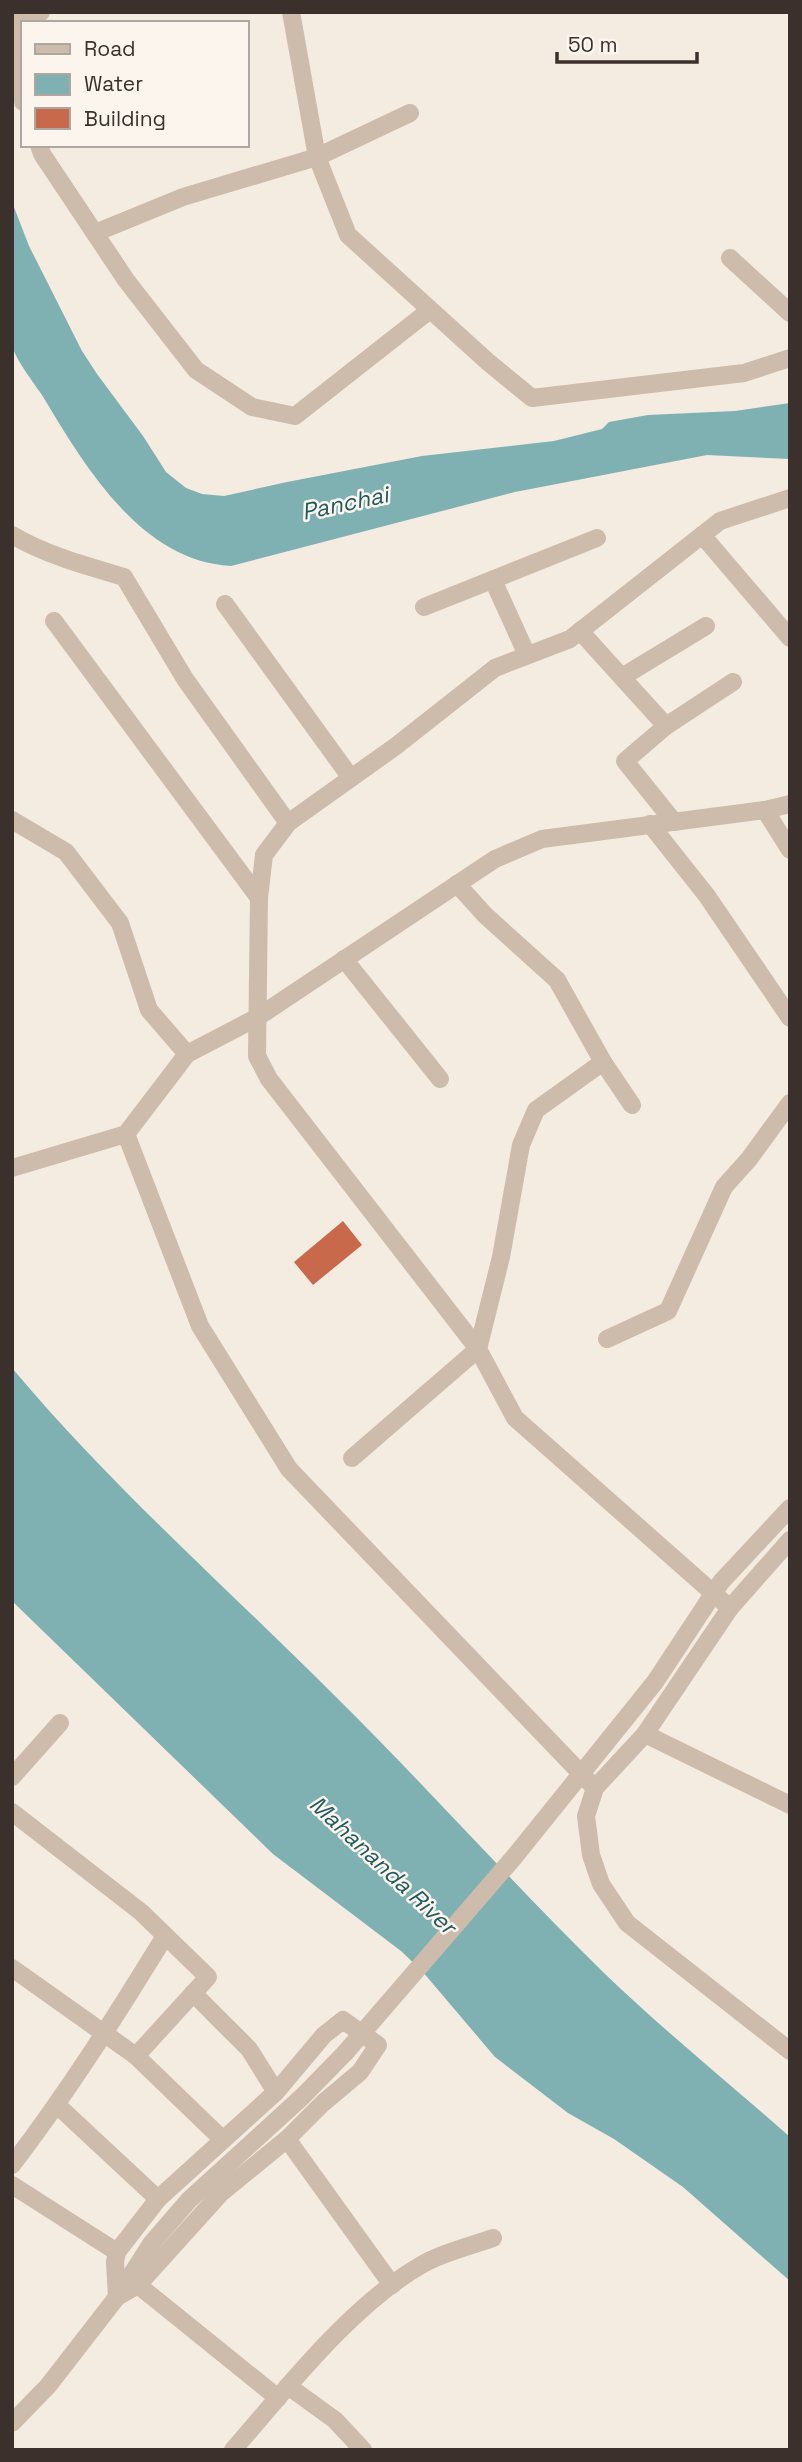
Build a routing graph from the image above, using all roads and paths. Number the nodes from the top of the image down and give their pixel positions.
1 (41, 12) edge
2 (291, 12) edge
3 (21, 21) edge
4 (410, 113) dead end
5 (40, 147) edge
6 (317, 157) junction
7 (95, 233) junction
8 (730, 258) dead end
9 (430, 310) junction
10 (790, 313) edge
11 (790, 358) edge
12 (790, 498) edge
13 (12, 535) edge
14 (702, 535) junction
15 (597, 538) dead end
16 (493, 580) junction
17 (225, 604) dead end
18 (424, 607) dead end
19 (54, 621) dead end
20 (706, 626) dead end
21 (580, 631) junction
22 (790, 638) edge
23 (527, 655) junction
24 (622, 677) junction
25 (733, 682) dead end
26 (666, 726) junction
27 (351, 778) junction
28 (790, 804) edge
29 (765, 810) junction
30 (12, 820) edge
31 (674, 822) junction
32 (288, 823) junction
33 (650, 824) junction
34 (790, 850) edge
35 (457, 884) junction
36 (259, 898) junction
37 (344, 959) junction
38 (258, 1017) junction
39 (790, 1018) edge
40 (187, 1054) junction
41 (603, 1062) junction
42 (440, 1079) dead end
43 (790, 1103) edge
44 (632, 1105) dead end
45 (126, 1133) junction
46 (12, 1168) edge
47 (607, 1339) dead end
48 (478, 1349) junction
49 (352, 1458) dead end
50 (790, 1508) edge
51 (790, 1540) edge
52 (730, 1608) junction
53 (60, 1723) dead end
54 (645, 1734) junction
55 (14, 1772) edge
56 (594, 1788) junction
57 (790, 1805) edge
58 (12, 1812) edge
59 (166, 1936) junction
60 (12, 1968) edge
61 (193, 1993) junction
62 (105, 2034) junction
63 (790, 2051) edge
64 (136, 2056) junction
65 (276, 2092) junction
66 (57, 2105) junction
67 (222, 2139) junction
68 (287, 2139) junction
69 (12, 2165) edge
70 (12, 2185) edge
71 (158, 2199) junction
72 (493, 2238) dead end
73 (117, 2252) junction
74 (138, 2285) junction
75 (392, 2285) junction
76 (117, 2297) junction
77 (283, 2392) junction
78 (12, 2423) edge
79 (233, 2450) edge
80 (363, 2450) edge

1 - 3 street
2 - 6 street
4 - 6 street
5 - 7 street
6 - 7 street
6 - 9 street
7 - 9 street
8 - 10 street
9 - 11 street
12 - 14 street
13 - 32 street
14 - 21 street
14 - 22 street
15 - 16 street
16 - 18 street
16 - 23 street
17 - 27 street
19 - 36 street
20 - 24 street
21 - 23 street
21 - 24 street
23 - 27 street
24 - 26 street
25 - 26 street
26 - 31 street
27 - 32 street
28 - 29 street
29 - 31 street
29 - 34 street
30 - 40 street
31 - 33 street
32 - 36 street
33 - 35 street
33 - 39 street
35 - 37 street
35 - 41 street
36 - 38 street
37 - 38 street
37 - 42 street
38 - 40 street
38 - 48 street
40 - 45 street
41 - 44 street
41 - 48 street
43 - 47 street
45 - 46 street
45 - 56 street
48 - 49 street
48 - 52 street
50 - 76 street, bridge
51 - 52 street
52 - 54 street
53 - 55 street
54 - 56 street
54 - 57 street
56 - 63 street
58 - 59 street
59 - 61 street
59 - 62 street
60 - 62 street
61 - 64 street
61 - 65 street
62 - 64 street
62 - 66 street
64 - 67 street
65 - 67 street
65 - 68 street
66 - 69 street
66 - 71 street
67 - 71 street
68 - 74 street
68 - 75 street
70 - 73 street
71 - 73 street
72 - 75 street
73 - 76 street
74 - 76 street
74 - 77 street
75 - 77 street
76 - 78 street
77 - 79 street
77 - 80 street

